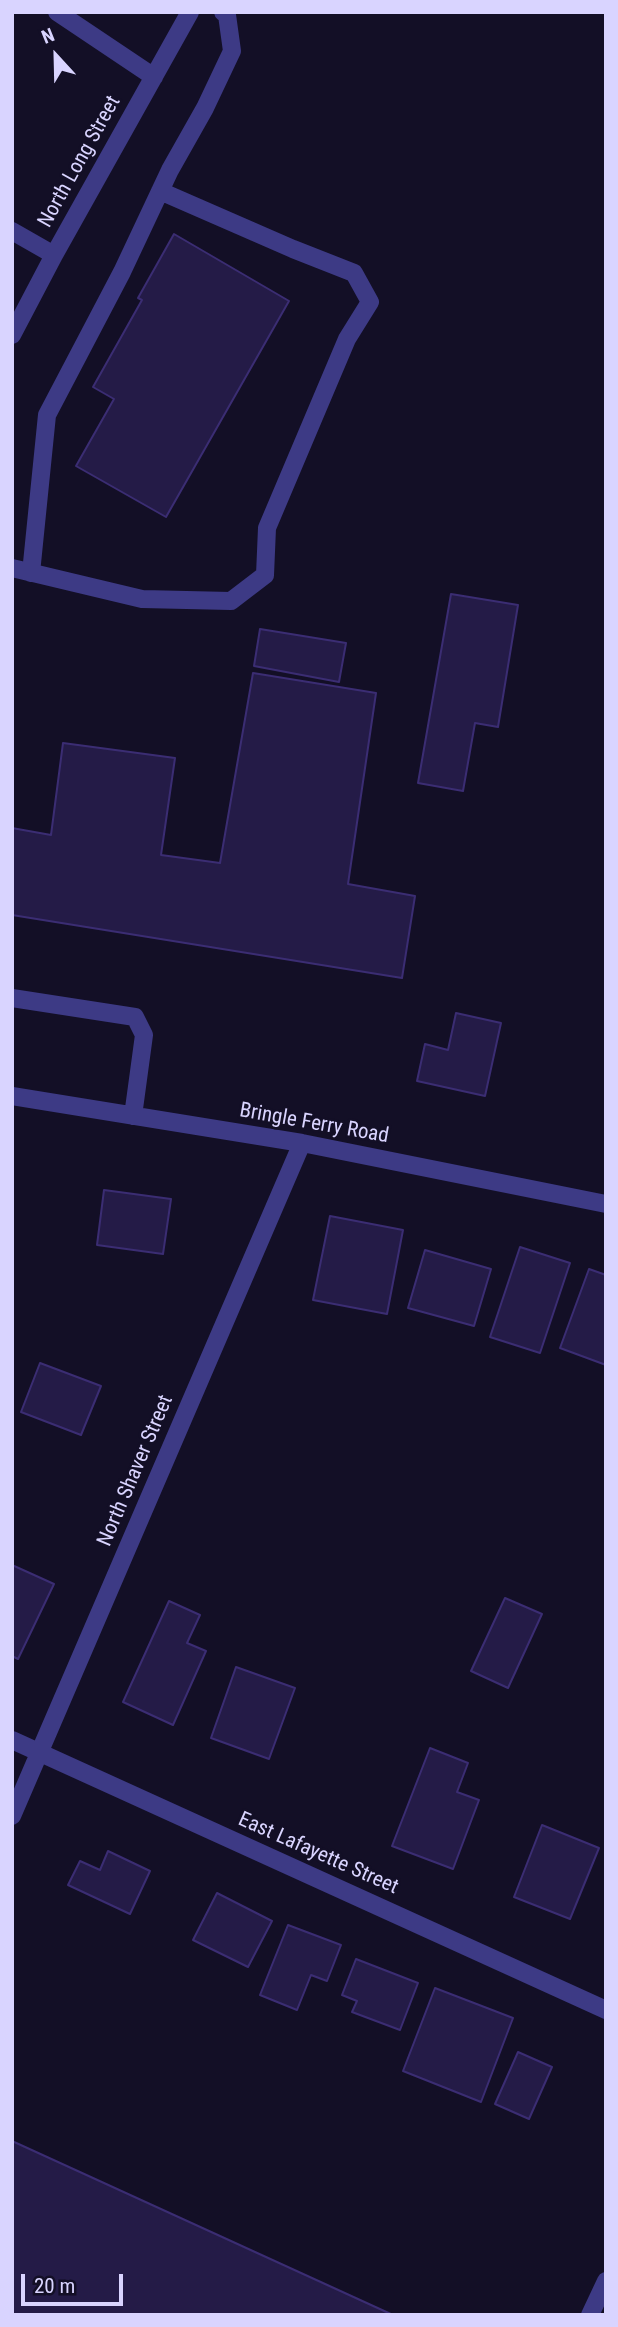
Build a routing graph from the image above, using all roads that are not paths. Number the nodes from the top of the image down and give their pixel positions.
1 (57, 12) edge
2 (190, 12) edge
3 (223, 12) edge
4 (154, 77) junction
5 (160, 191) junction
6 (12, 231) edge
7 (54, 255) junction
8 (12, 335) edge
9 (12, 568) edge
10 (31, 573) junction
11 (12, 998) edge
12 (12, 1096) edge
13 (133, 1116) junction
14 (302, 1143) junction
15 (606, 1204) edge
16 (12, 1740) edge
17 (40, 1752) junction
18 (12, 1816) edge
19 (606, 2010) edge
20 (606, 2281) edge
21 (590, 2315) edge

1 - 4 street
2 - 4 street, North Long Street
3 - 5 street
4 - 7 street, North Long Street
5 - 10 street
5 - 10 street
6 - 7 street
7 - 8 street, North Long Street
9 - 10 street
11 - 13 street
12 - 13 street, Bringle Ferry Road
13 - 14 street, Bringle Ferry Road
14 - 15 street, Bringle Ferry Road
14 - 17 street, North Shaver Street
16 - 17 street, East Lafayette Street
17 - 18 street, North Shaver Street
17 - 19 street, East Lafayette Street
20 - 21 street

